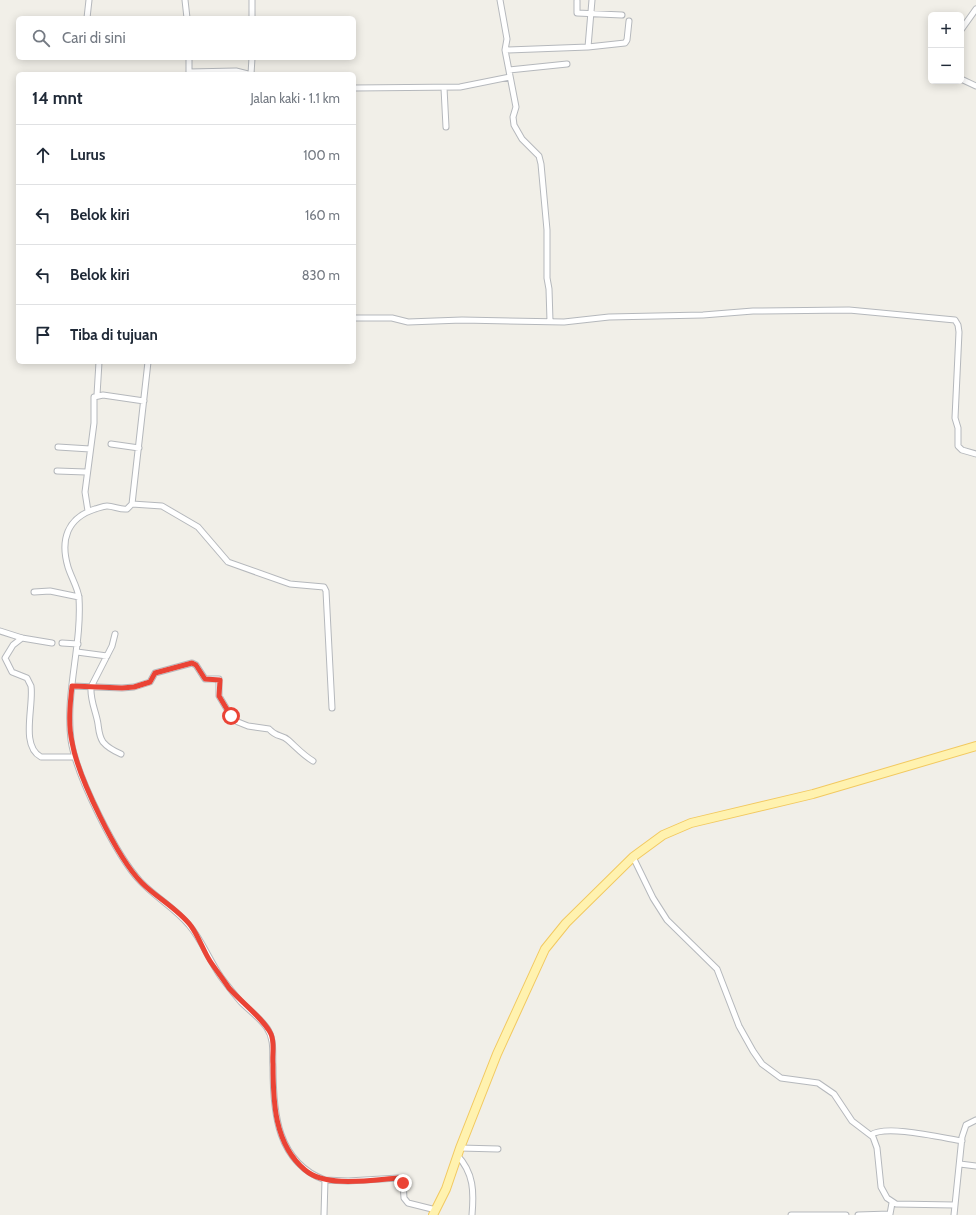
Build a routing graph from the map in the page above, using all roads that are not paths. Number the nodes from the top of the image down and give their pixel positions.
1 (89, 0) edge
2 (185, 0) edge
3 (252, 0) edge
4 (500, 0) edge
5 (592, 0) edge
6 (577, 1) edge
7 (976, 9) edge
8 (591, 13) junction
9 (87, 16) edge
10 (186, 16) edge
11 (252, 16) edge
12 (622, 16) dead end
13 (629, 21) dead end
14 (964, 26) edge
15 (588, 47) junction
16 (505, 50) junction
17 (189, 60) edge
18 (252, 60) edge
19 (567, 64) dead end
20 (509, 70) junction
21 (189, 72) edge
22 (205, 72) edge
23 (243, 72) edge
24 (250, 72) edge
25 (510, 77) junction
26 (964, 80) edge
27 (976, 86) edge
28 (356, 88) edge
29 (444, 88) junction
30 (446, 127) dead end
31 (356, 318) edge
32 (550, 321) junction
33 (99, 364) edge
34 (148, 364) edge
35 (97, 395) junction
36 (144, 401) junction
37 (111, 444) dead end
38 (58, 447) dead end
39 (139, 448) junction
40 (90, 449) junction
41 (976, 454) edge
42 (57, 471) dead end
43 (86, 472) junction
44 (132, 504) junction
45 (88, 511) junction
46 (34, 592) dead end
47 (79, 597) junction
48 (0, 631) edge
49 (115, 634) dead end
50 (22, 638) junction
51 (52, 643) dead end
52 (62, 644) dead end
53 (78, 644) junction
54 (77, 652) junction
55 (107, 656) junction
56 (72, 686) junction
57 (91, 687) junction
58 (332, 708) dead end
59 (976, 746) edge
60 (121, 754) dead end
61 (75, 756) junction
62 (313, 761) dead end
63 (633, 857) junction
64 (976, 1120) edge
65 (871, 1135) junction
66 (962, 1141) junction
67 (498, 1149) dead end
68 (458, 1151) junction
69 (960, 1164) junction
70 (976, 1166) edge
71 (325, 1180) junction
72 (892, 1203) junction
73 (954, 1205) junction
74 (434, 1213) edge
75 (324, 1215) edge
76 (472, 1215) edge
77 (791, 1215) edge
78 (846, 1215) edge
79 (858, 1215) edge
80 (890, 1215) edge
81 (954, 1215) edge

1 - 9 street
2 - 10 street
3 - 11 street
4 - 16 street
5 - 8 street
6 - 8 street
7 - 14 street
8 - 12 street
8 - 15 street
13 - 15 street
15 - 16 street
16 - 20 street
17 - 21 street
18 - 24 street
19 - 20 street
20 - 25 street
22 - 23 street
25 - 29 street
25 - 32 street
26 - 27 street
28 - 29 street
29 - 30 street
31 - 32 street
32 - 41 street
33 - 35 street
34 - 36 street
35 - 36 street
35 - 40 street
36 - 39 street
37 - 39 street
38 - 40 street
39 - 44 street
40 - 43 street
42 - 43 street
43 - 45 street
44 - 45 street
44 - 58 street
45 - 47 street
46 - 47 street
47 - 53 street
48 - 50 street
49 - 55 street
50 - 51 street
50 - 61 street
52 - 53 street
53 - 54 street
54 - 55 street
54 - 56 street
55 - 57 street
56 - 57 street
56 - 61 street
57 - 60 street
57 - 62 street
59 - 63 main road
61 - 71 street
63 - 65 street
63 - 68 main road
64 - 66 street
65 - 66 street
65 - 72 street
66 - 69 street
67 - 68 street
68 - 74 main road
68 - 76 street
69 - 70 street
69 - 73 street
71 - 74 street
71 - 75 street
72 - 73 street
72 - 80 street
73 - 81 street
77 - 78 street
79 - 80 street

